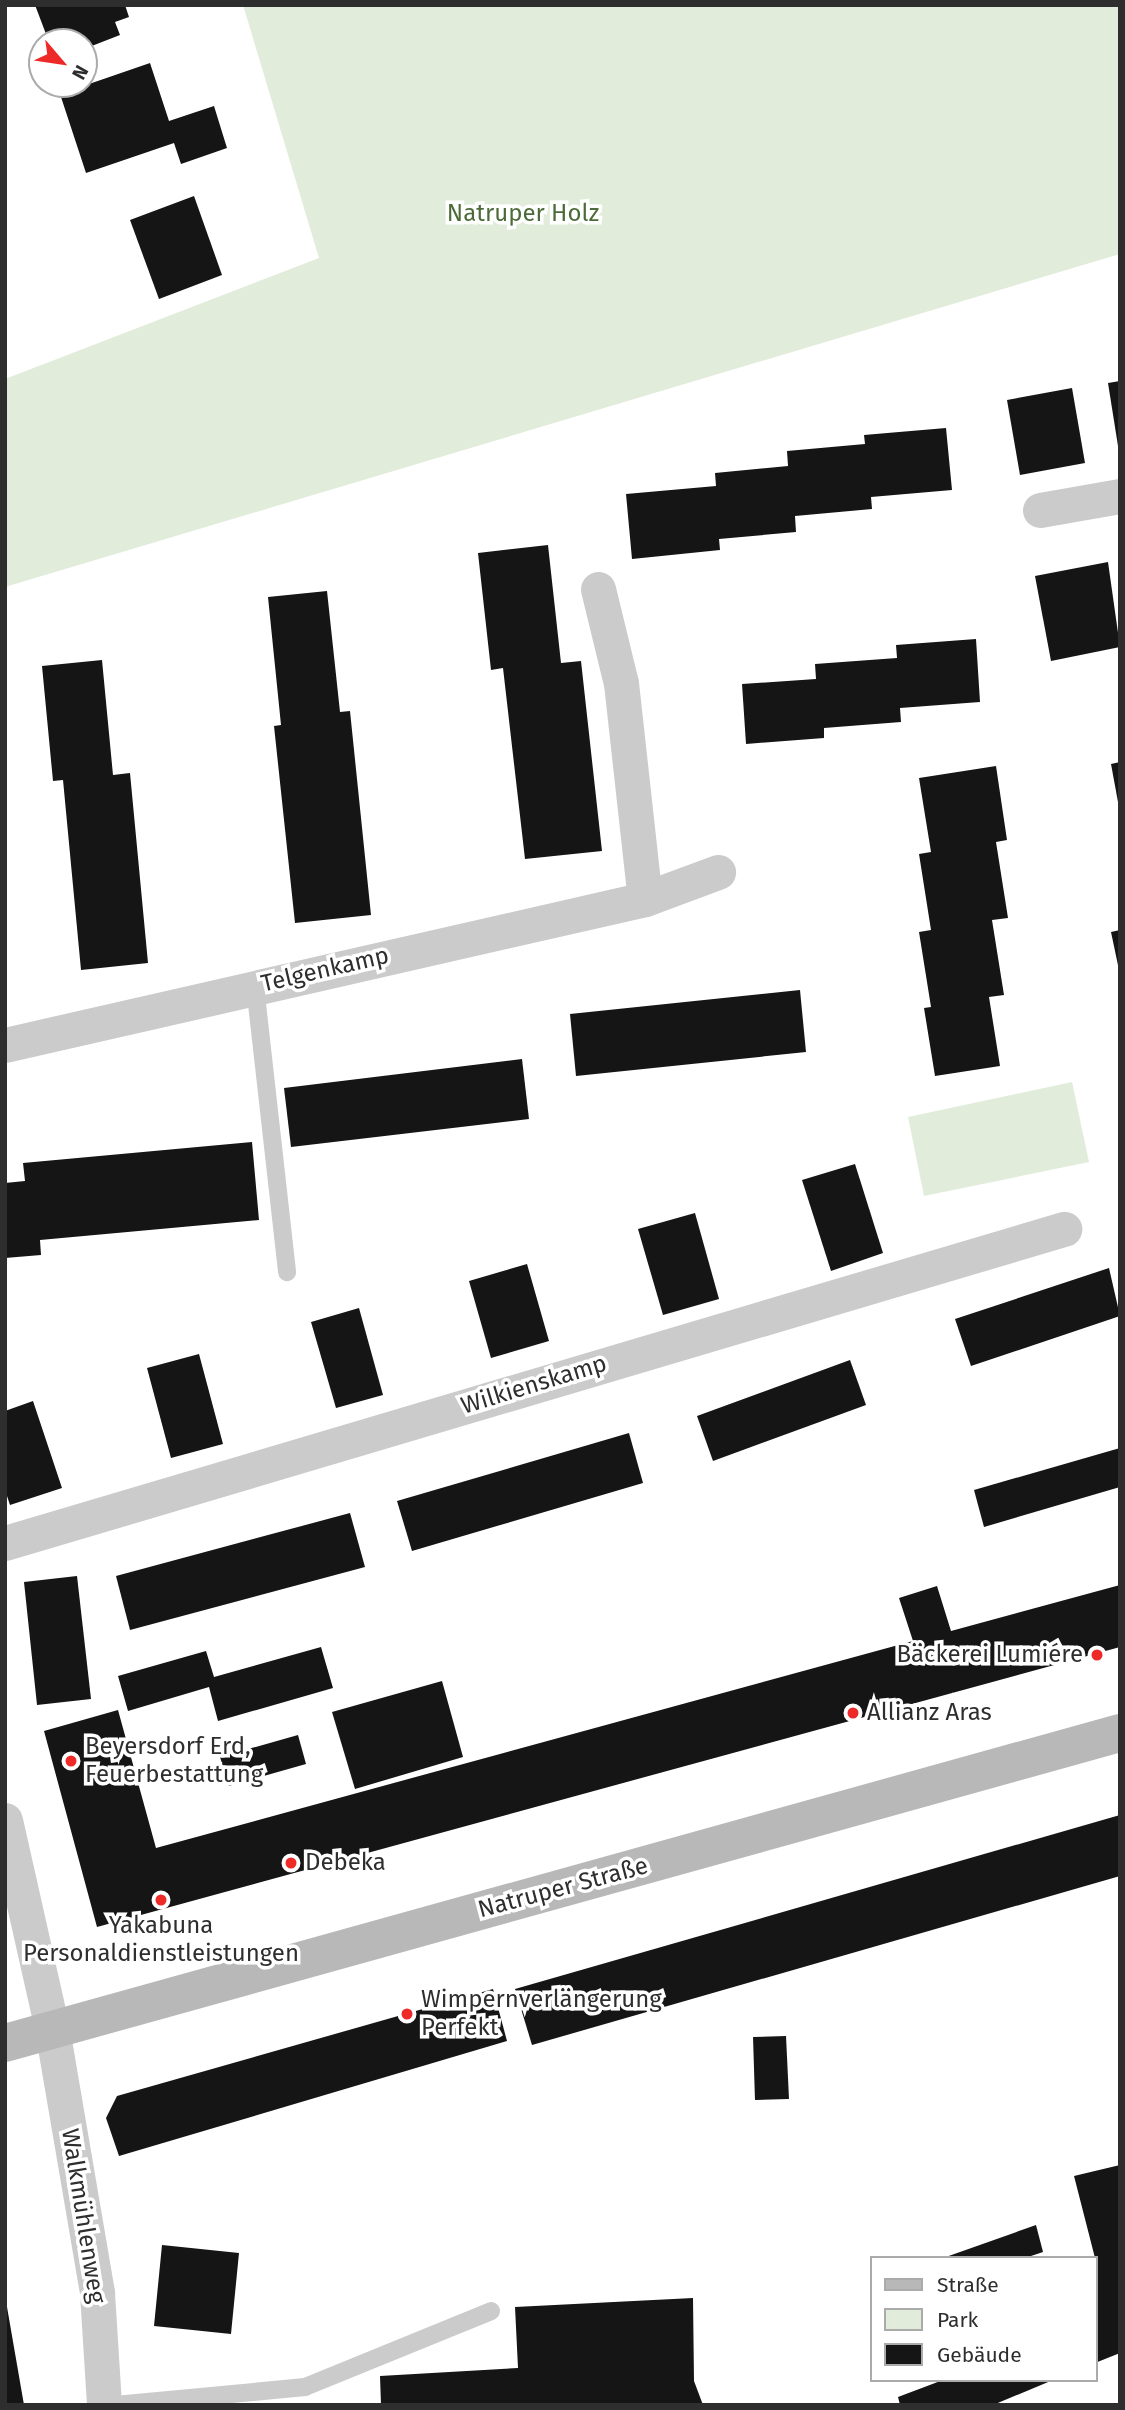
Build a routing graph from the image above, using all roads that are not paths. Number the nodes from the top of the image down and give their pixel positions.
1 (1120, 496) edge
2 (1040, 510) dead end
3 (598, 589) dead end
4 (718, 872) dead end
5 (645, 899) junction
6 (256, 986) junction
7 (5, 1045) edge
8 (1064, 1229) dead end
9 (287, 1272) dead end
10 (5, 1543) edge
11 (1120, 1733) edge
12 (5, 1820) edge
13 (52, 2029) junction
14 (5, 2043) edge
15 (491, 2311) dead end
16 (104, 2405) edge
17 (115, 2405) edge

1 - 2 street
3 - 5 street
4 - 5 street, Telgenkamp
5 - 6 street, Telgenkamp
6 - 7 street, Telgenkamp
6 - 9 lane
8 - 10 street, Wilkienskamp
11 - 13 street, Natruper Straße
12 - 13 street, Walkmühlenweg
13 - 14 street, Natruper Straße
13 - 16 street, Walkmühlenweg
15 - 17 lane

